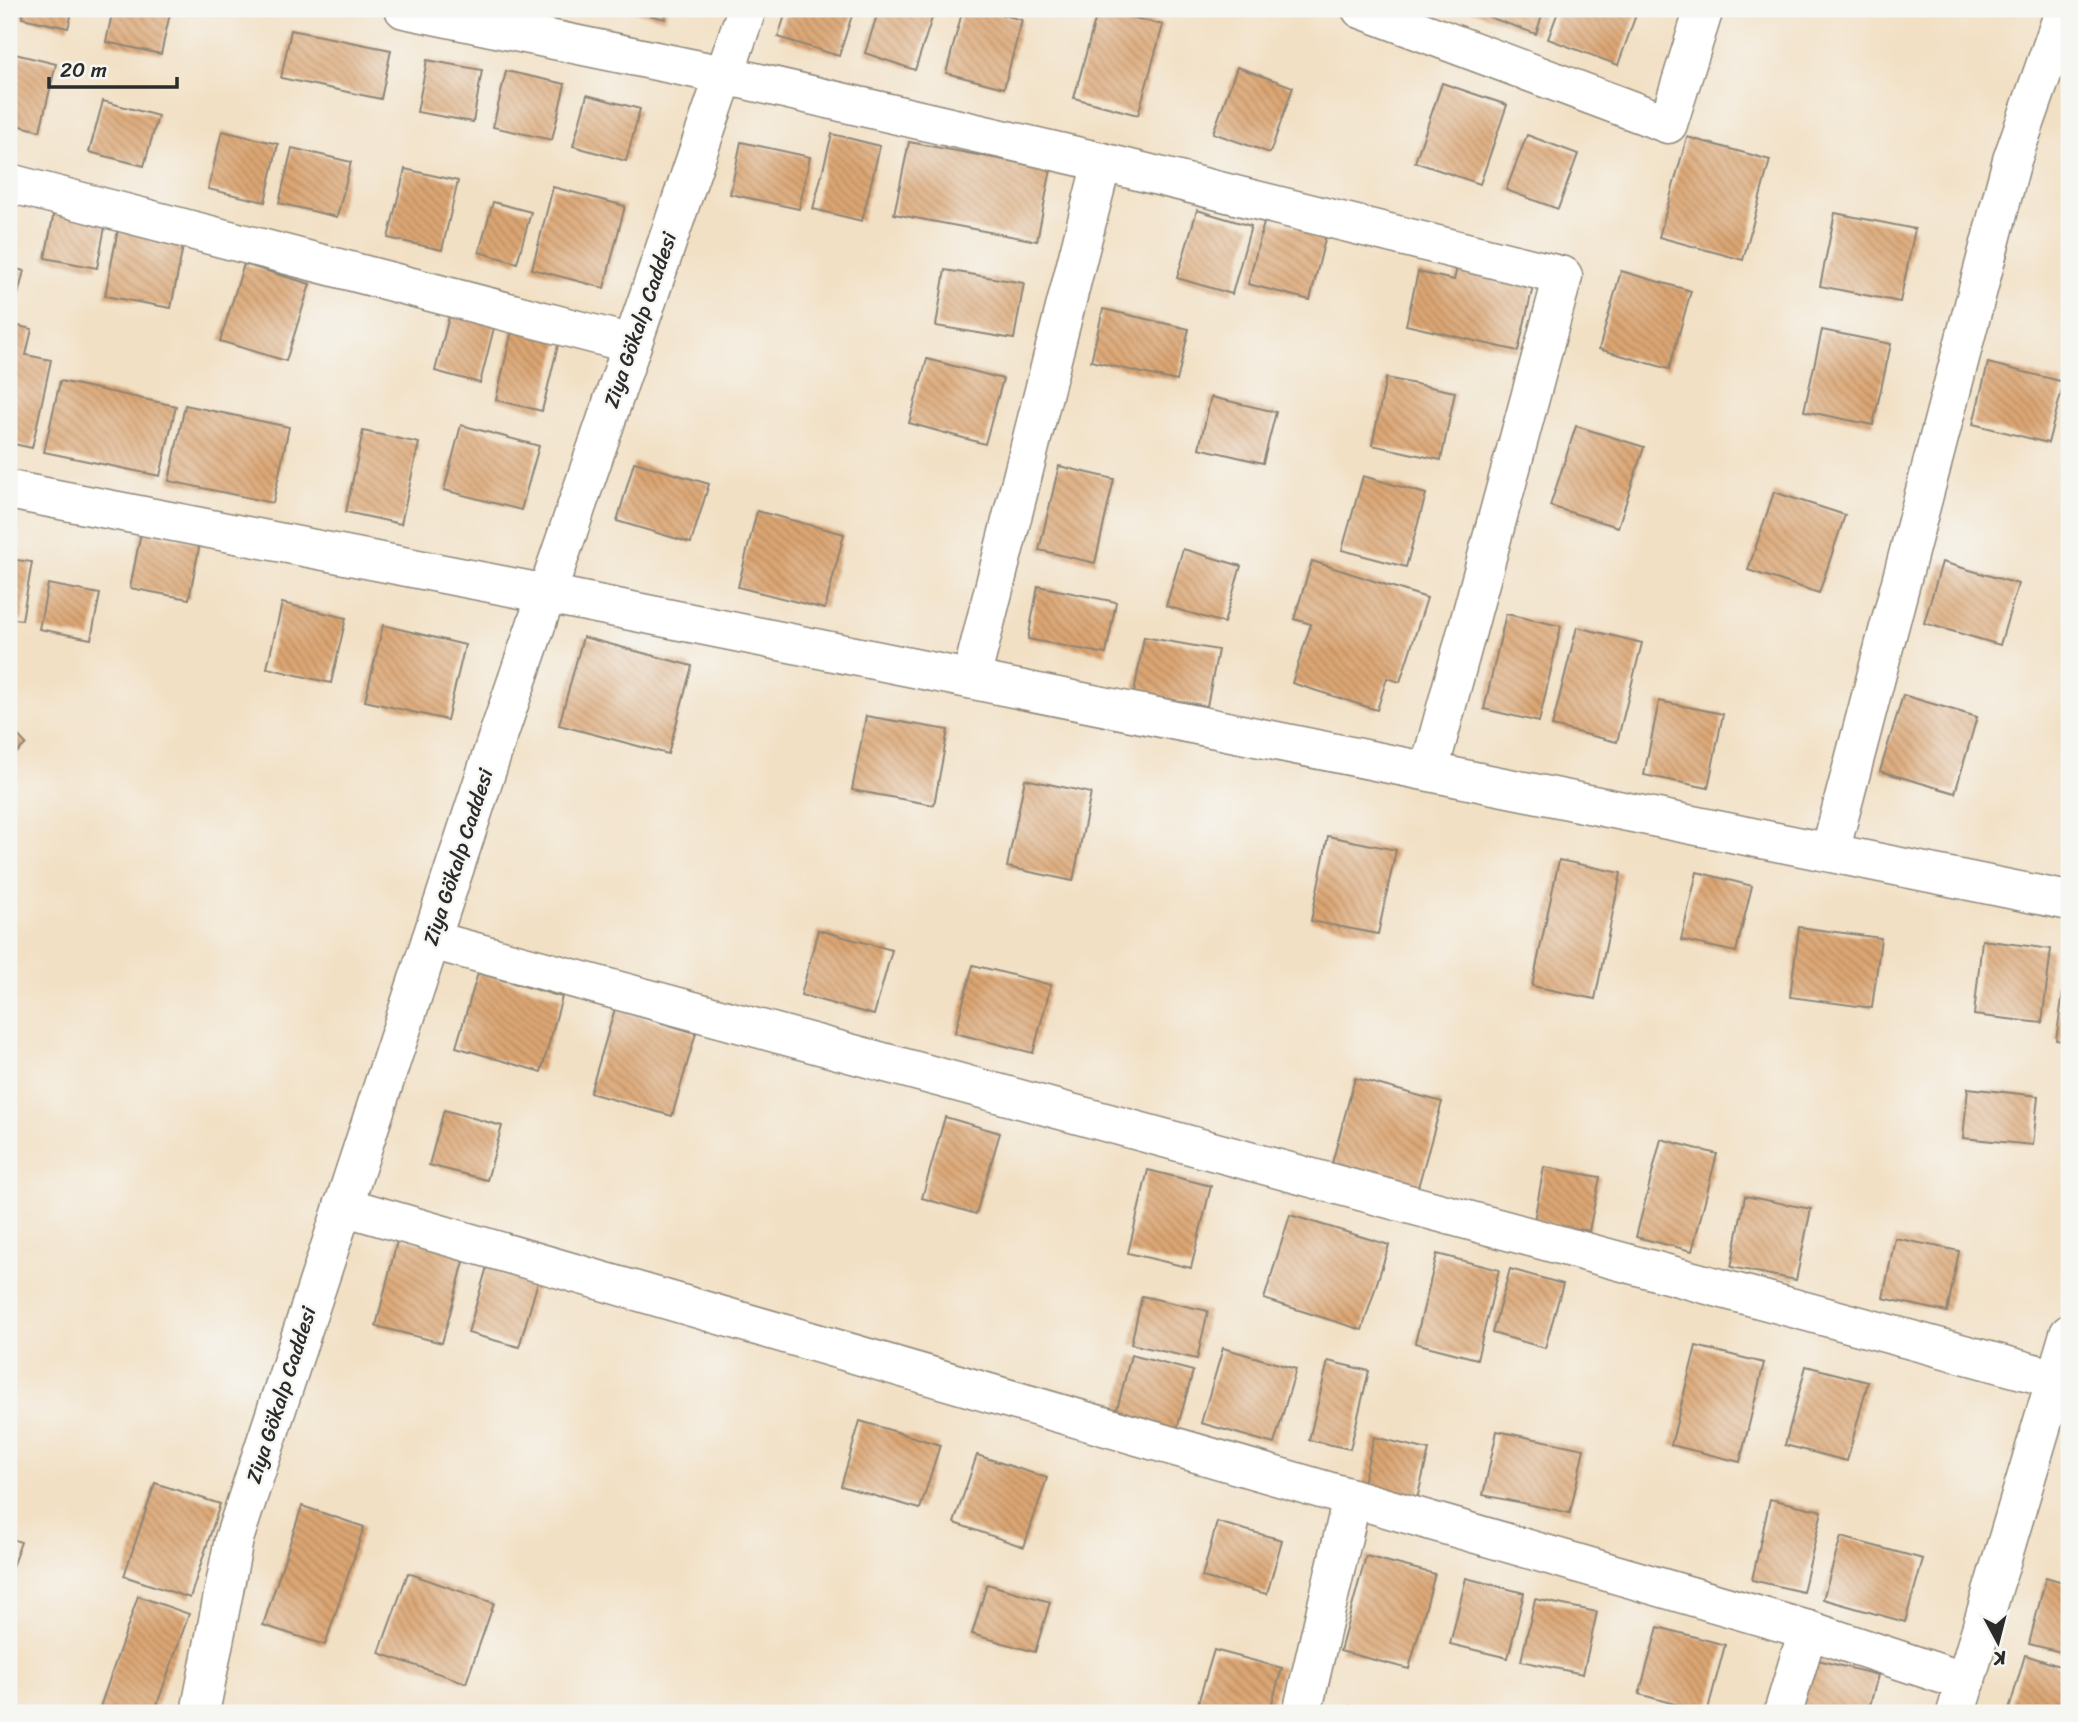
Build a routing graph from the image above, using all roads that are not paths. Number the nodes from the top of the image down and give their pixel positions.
1 (404, 9) edge
2 (747, 9) edge
3 (1361, 9) edge
4 (1704, 9) edge
5 (2065, 9) edge
6 (724, 75) junction
7 (1102, 162) junction
8 (9, 183) edge
9 (632, 344) junction
10 (9, 490) edge
11 (547, 594) junction
12 (971, 679) junction
13 (1429, 771) junction
14 (1830, 852) junction
15 (2069, 901) edge
16 (431, 940) junction
17 (344, 1206) junction
18 (2069, 1334) edge
19 (2056, 1379) junction
20 (1352, 1498) junction
21 (1808, 1630) junction
22 (1961, 1698) edge
23 (200, 1713) edge
24 (1302, 1713) edge
25 (1783, 1713) edge

1 - 6 street
2 - 6 street, Ziya Gökalp Caddesi
3 - 4 street
5 - 14 street
6 - 7 street
6 - 9 street, Ziya Gökalp Caddesi
7 - 12 street
7 - 13 street
8 - 9 street
9 - 11 street, Ziya Gökalp Caddesi
10 - 11 street
11 - 12 street
11 - 16 street, Ziya Gökalp Caddesi
12 - 13 street
13 - 14 street
14 - 15 street
16 - 17 street, Ziya Gökalp Caddesi
16 - 19 street
17 - 20 street
17 - 23 street, Ziya Gökalp Caddesi
18 - 19 street
19 - 22 street
20 - 21 street
20 - 24 street
21 - 22 street
21 - 25 street

